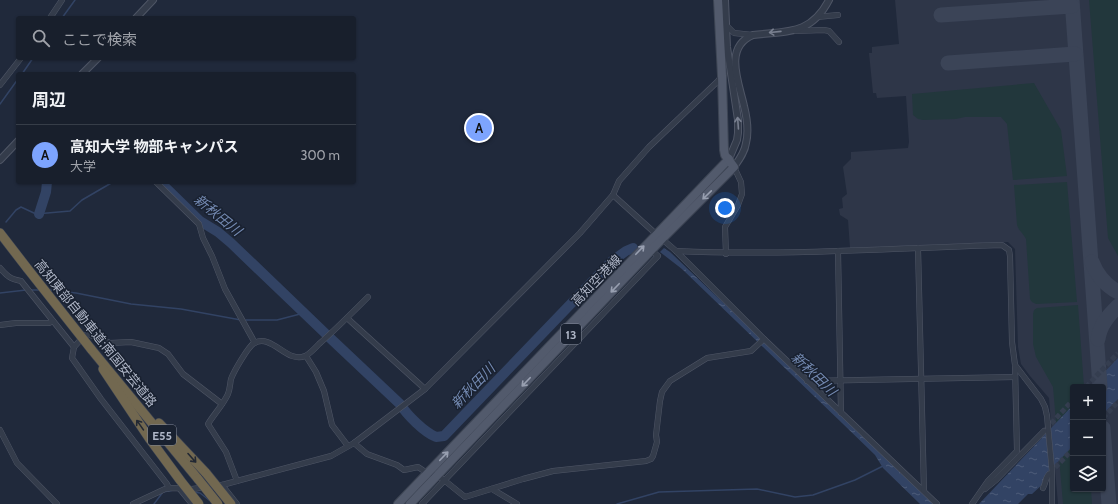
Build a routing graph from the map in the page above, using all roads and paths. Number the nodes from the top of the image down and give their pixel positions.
1 (62, 0) edge
2 (153, 0) edge
3 (718, 0) edge
4 (725, 0) edge
5 (829, 0) edge
6 (838, 15) dead end
7 (51, 16) edge
8 (138, 16) edge
9 (817, 18) junction
10 (726, 25) junction
11 (792, 31) junction
12 (753, 35) junction
13 (839, 42) dead end
14 (19, 60) edge
15 (96, 60) edge
16 (84, 72) edge
17 (722, 76) junction
18 (0, 84) edge
19 (16, 143) edge
20 (0, 160) edge
21 (729, 160) junction
22 (734, 168) junction
23 (158, 184) edge
24 (613, 195) junction
25 (0, 233) edge
26 (659, 236) junction
27 (918, 248) junction
28 (651, 250) junction
29 (838, 251) junction
30 (676, 252) junction
31 (726, 254) junction
32 (0, 268) edge
33 (368, 297) dead end
34 (347, 318) junction
35 (53, 321) junction
36 (0, 325) edge
37 (764, 340) junction
38 (255, 343) junction
39 (74, 347) junction
40 (91, 349) junction
41 (306, 356) junction
42 (1014, 365) junction
43 (1015, 377) junction
44 (921, 378) junction
45 (841, 380) junction
46 (808, 381) junction
47 (424, 388) junction
48 (126, 390) junction
49 (222, 404) junction
50 (841, 413) junction
51 (0, 430) edge
52 (1044, 431) tunnel mouth
53 (354, 443) junction
54 (348, 446) junction
55 (427, 473) junction
56 (1049, 474) tunnel mouth
57 (436, 476) junction
58 (444, 480) junction
59 (237, 481) junction
60 (179, 484) junction
61 (222, 485) junction
62 (168, 488) junction
63 (1043, 488) dead end
64 (492, 489) junction
65 (924, 491) junction
66 (983, 491) junction
67 (57, 504) edge
68 (133, 504) edge
69 (192, 504) edge
70 (199, 504) edge
71 (218, 504) edge
72 (231, 504) edge
73 (237, 504) edge
74 (398, 504) edge
75 (410, 504) edge
76 (422, 504) edge
77 (517, 504) edge
78 (937, 504) edge
79 (972, 504) edge
80 (1052, 504) edge

1 - 7 street
2 - 8 street
3 - 17 main road
4 - 10 street
5 - 9 street
6 - 9 street
9 - 11 street
10 - 12 street
21 -> 10 street
11 -> 12 street
11 - 13 street
12 - 22 street
14 - 18 street
15 - 16 street
17 - 21 main road
17 - 24 street
19 - 20 street
21 - 22 main road
21 - 26 main road, 高知空港線 / 13
22 -> 26 main road, 高知空港線 / 13
22 - 31 street
23 - 38 street
24 - 26 street
24 - 47 street
25 - 40 highway, 高知東部自動車道;南国安芸道路 / E55, bridge
26 - 28 main road, 高知空港線 / 13
26 - 30 street
55 -> 26 main road, 高知空港線 / 13
27 - 29 street
27 - 42 street
27 - 44 street
28 -> 57 main road, 高知空港線 / 13
28 - 58 street
29 - 31 street
29 - 45 street
30 - 31 street
30 - 37 street
32 - 35 street
33 - 34 street
34 - 41 street
34 - 47 street
35 - 36 street
35 - 39 street
37 - 46 street
37 - 64 street
38 - 41 street
38 - 49 street
39 - 49 street
39 - 62 street
40 - 48 highway, 高知東部自動車道;南国安芸道路 / E55
60 -> 40 highway
41 - 54 street
42 - 43 street
42 - 80 street
43 - 44 street
43 - 66 street
44 - 45 street
44 - 65 street
45 - 46 street
45 - 50 street
46 - 50 street
47 - 53 street
48 - 71 highway, 高知東部自動車道;南国安芸道路 / E55, bridge
48 -> 72 highway, bridge
49 - 59 street
50 - 65 street
51 - 67 street
52 - 66 street
53 - 54 street
53 - 55 street
54 - 59 street
55 - 57 street
55 - 74 main road, 高知空港線 / 13
56 - 63 street
57 - 58 street
57 - 75 main road, 高知空港線 / 13
58 - 64 street
58 - 76 street
59 - 61 street
60 - 61 street
60 - 62 street
60 - 69 street
60 - 70 highway, bridge
61 - 73 street
62 - 68 street
64 - 77 street
65 - 78 street
66 - 79 street

